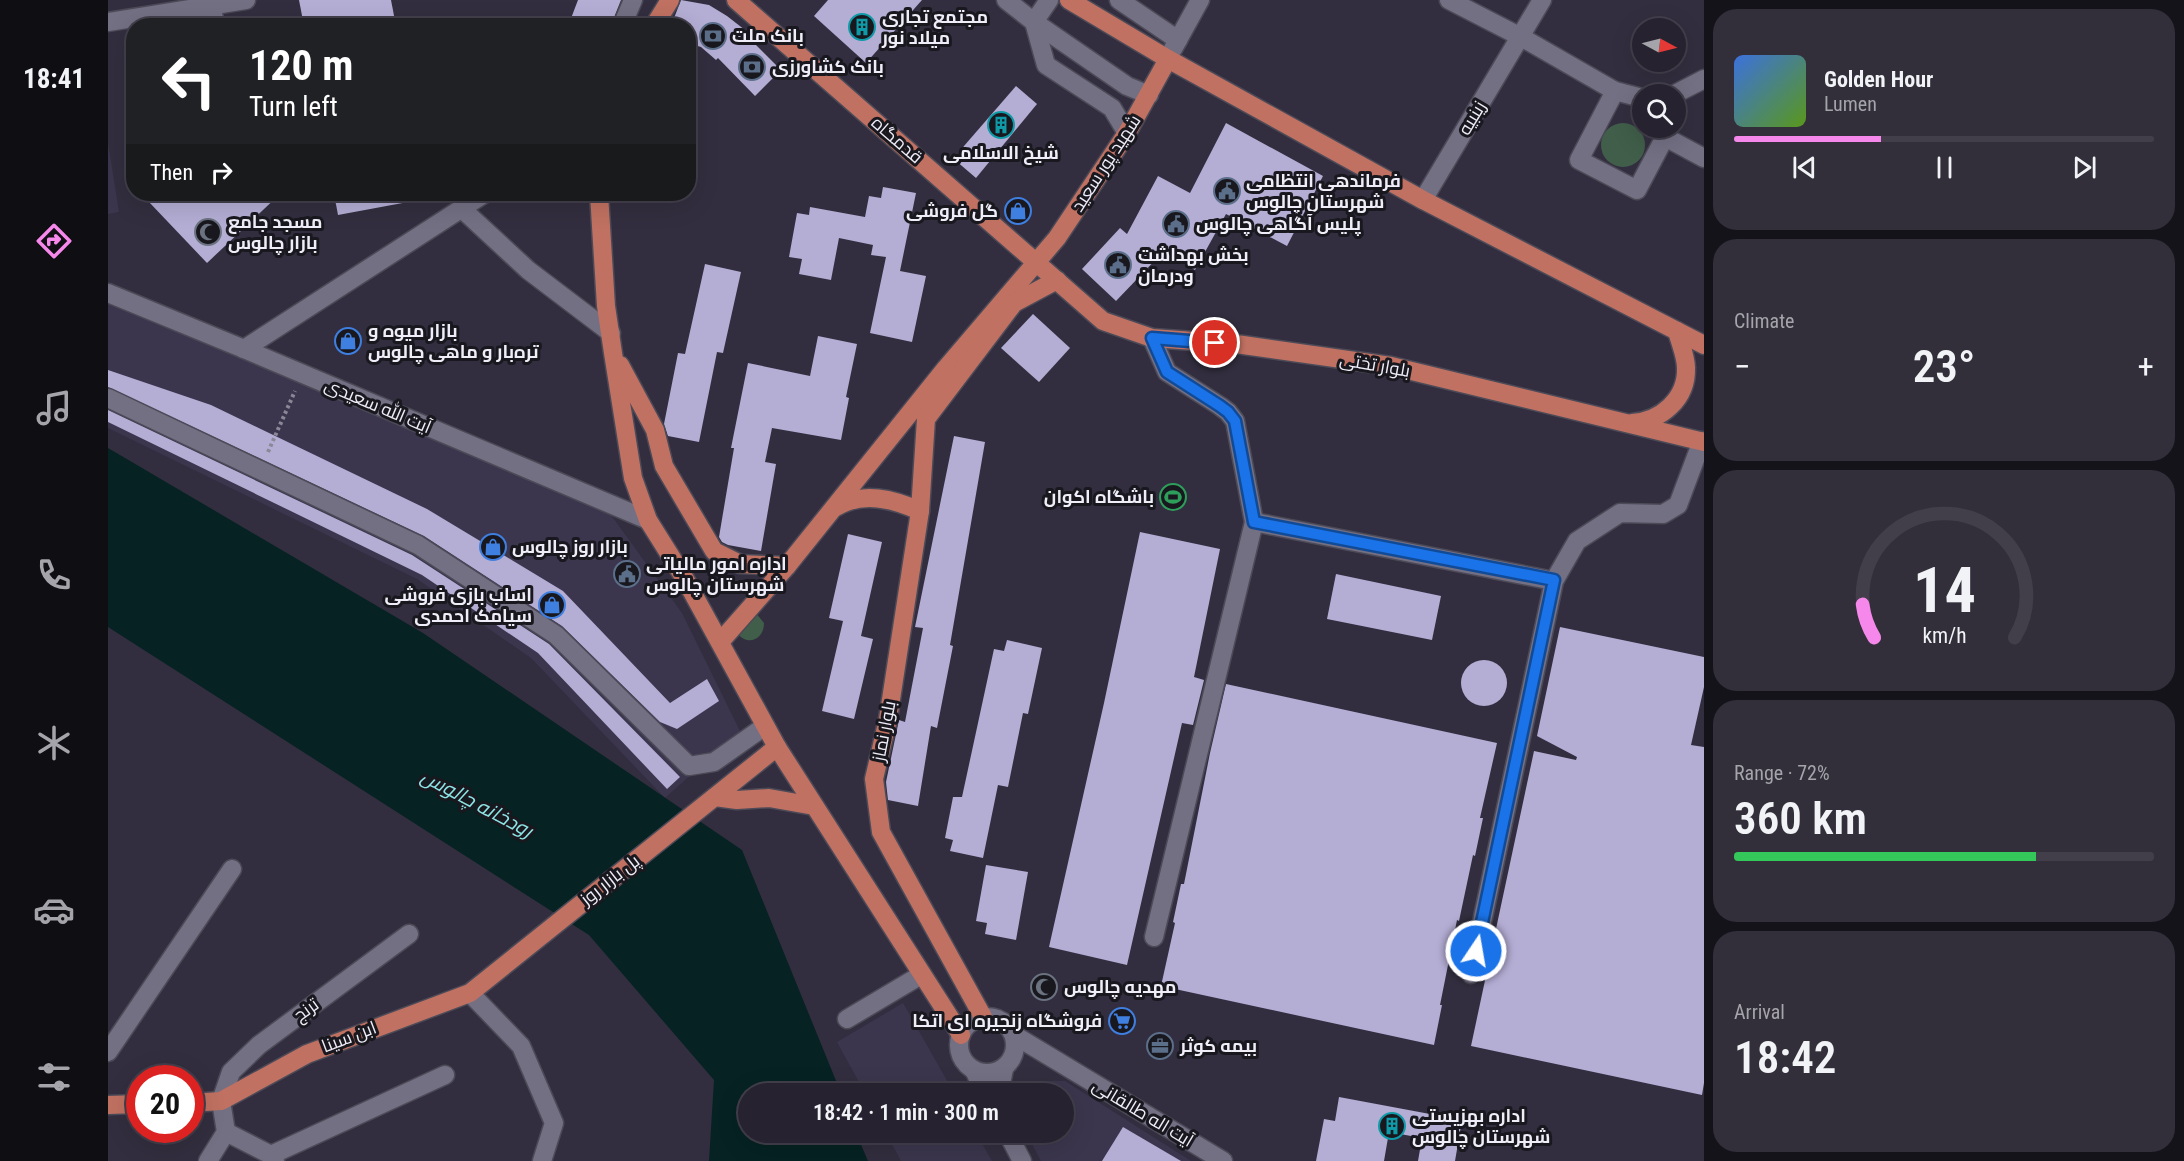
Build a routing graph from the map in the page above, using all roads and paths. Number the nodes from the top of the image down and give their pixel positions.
1 (246, 0) edge
2 (633, 0) edge
3 (670, 0) edge
4 (736, 0) edge
5 (1006, 0) edge
6 (1049, 0) edge
7 (1119, 0) edge
8 (1200, 0) edge
9 (1449, 0) edge
10 (1542, 0) edge
11 (212, 3) edge
12 (1079, 3) edge
13 (130, 18) edge
14 (214, 18) edge
15 (625, 18) edge
16 (659, 18) edge
17 (126, 19) edge
18 (108, 22) edge
19 (1034, 22) junction
20 (1521, 37) junction
21 (1178, 40) junction
22 (1168, 59) junction
23 (1704, 80) edge
24 (1686, 89) edge
25 (1615, 91) junction
26 (1149, 95) junction
27 (1632, 95) edge
28 (1127, 133) junction
29 (1662, 138) edge
30 (1674, 138) edge
31 (1704, 158) edge
32 (1423, 200) junction
33 (472, 201) edge
34 (599, 201) edge
35 (461, 208) junction
36 (1037, 262) junction
37 (1057, 280) junction
38 (108, 293) edge
39 (1677, 331) junction
40 (611, 333) junction
41 (1152, 338) junction
42 (1704, 345) edge
43 (244, 349) junction
44 (613, 353) junction
45 (303, 374) junction
46 (108, 398) edge
47 (1626, 423) junction
48 (1703, 442) edge
49 (260, 470) junction
50 (832, 509) junction
51 (920, 511) junction
52 (648, 520) junction
53 (1254, 522) junction
54 (787, 566) junction
55 (1554, 580) junction
56 (720, 642) junction
57 (765, 726) junction
58 (777, 747) junction
59 (714, 797) junction
60 (814, 806) junction
61 (232, 869) dead end
62 (409, 934) dead end
63 (1154, 937) dead end
64 (505, 963) joint
65 (1471, 974) dead end
66 (921, 975) junction
67 (470, 993) junction
68 (983, 1017) junction
69 (847, 1019) dead end
70 (961, 1035) junction
71 (1014, 1035) junction
72 (108, 1052) edge
73 (1007, 1065) junction
74 (1063, 1065) junction
75 (974, 1070) junction
76 (446, 1075) dead end
77 (980, 1083) edge
78 (1002, 1083) edge
79 (221, 1101) junction
80 (204, 1102) edge
81 (126, 1104) edge
82 (108, 1105) edge
83 (226, 1132) junction
84 (1013, 1143) edge
85 (273, 1158) edge
86 (208, 1161) edge
87 (542, 1161) edge
88 (1022, 1161) edge
89 (1223, 1161) edge

1 - 11 street
2 - 15 street
3 - 16 main road
4 - 36 main road, قدمگاه
5 - 19 street
6 - 19 street
7 - 21 street
8 - 21 street
9 - 20 street
10 - 20 street, زینبیه
11 - 13 street
11 - 14 street
12 - 22 main road
17 - 18 street
19 - 26 street
19 - 28 street
20 - 25 street
20 - 32 street, زینبیه
21 - 22 street
22 - 26 main road, شهید پور سعید
22 - 32 main road
23 - 24 street
25 - 27 street
25 - 29 street
26 - 28 main road, شهید پور سعید
28 - 36 main road, شهید پور سعید
30 - 31 street
32 - 39 main road
33 - 35 street
34 - 40 main road
35 - 40 street
35 - 43 street
36 - 37 main road, قدمگاه
36 - 50 main road, شهید پور سعید
37 - 41 main road, بلوار تختی
37 - 51 main road, بلوار نماز
38 - 43 street, آیت الله سعیدی
39 - 42 main road
39 - 47 main road
40 - 44 main road
41 - 47 main road, بلوار تختی
41 - 53 street
43 - 45 street, آیت الله سعیدی
44 - 52 main road
44 - 54 main road
45 - 49 path
45 - 52 street, آیت الله سعیدی
46 - 49 street
47 - 48 main road, بلوار تختی
48 - 55 street
49 - 57 street
50 - 51 main road
50 - 54 main road, شهید پور سعید
51 - 68 main road, بلوار نماز
52 - 56 main road
53 - 55 street
53 - 63 street
54 - 56 main road, شهید پور سعید
55 - 65 street
56 - 57 main road
57 - 58 main road
58 - 59 main road
58 - 60 main road
59 - 60 main road
59 - 64 main road, پل بازار روز
60 - 66 main road
61 - 72 street
62 - 79 street, ترنج
64 - 67 main road, ابن سینا
66 - 69 street
66 - 70 main road
67 - 79 main road, ابن سینا
67 - 87 street
68 - 70 street
68 - 71 street
70 - 75 street
71 - 73 street
71 - 74 street, آیت اله طالقانی
73 - 74 street
73 - 75 street
73 - 78 street
74 - 89 street, آیت اله طالقانی
75 - 77 street
76 - 85 street
79 - 80 main road, ابن سینا
79 - 83 street
81 - 82 main road
83 - 85 street
83 - 86 street
84 - 88 street

